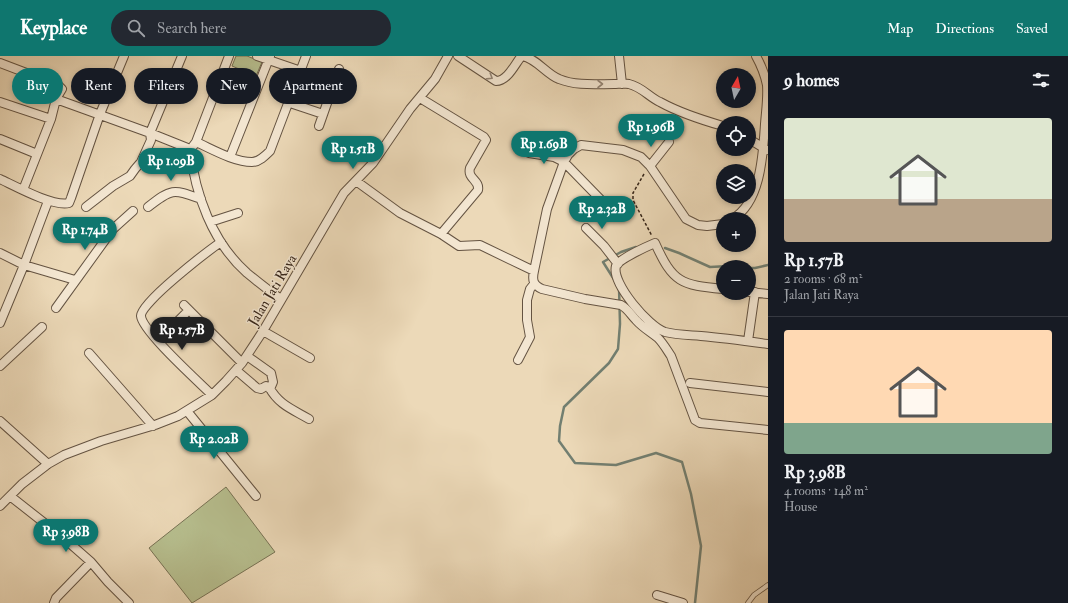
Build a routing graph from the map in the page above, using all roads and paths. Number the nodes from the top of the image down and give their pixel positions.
1 (124, 56) edge
2 (182, 56) edge
3 (229, 56) edge
4 (257, 56) edge
5 (306, 56) edge
6 (448, 56) edge
7 (458, 56) edge
8 (619, 56) edge
9 (756, 56) edge
10 (269, 58) edge
11 (0, 63) edge
12 (13, 68) edge
13 (294, 68) edge
14 (302, 68) edge
15 (622, 84) junction
16 (768, 94) edge
17 (420, 98) junction
18 (63, 101) edge
19 (0, 102) edge
20 (55, 104) edge
21 (290, 104) edge
22 (293, 104) edge
23 (327, 104) edge
24 (100, 114) junction
25 (323, 114) junction
26 (51, 119) junction
27 (716, 124) edge
28 (319, 126) dead end
29 (150, 133) junction
30 (0, 139) edge
31 (196, 142) junction
32 (669, 142) dead end
33 (756, 144) edge
34 (190, 149) junction
35 (766, 150) edge
36 (529, 153) dead end
37 (37, 154) junction
38 (230, 157) junction
39 (564, 162) junction
40 (650, 166) junction
41 (0, 179) edge
42 (356, 181) junction
43 (23, 190) junction
44 (201, 199) junction
45 (48, 201) junction
46 (86, 207) dead end
47 (148, 207) dead end
48 (611, 207) dead end
49 (133, 211) dead end
50 (741, 212) edge
51 (238, 213) dead end
52 (210, 222) junction
53 (716, 225) edge
54 (586, 228) dead end
55 (441, 234) junction
56 (221, 242) junction
57 (655, 243) junction
58 (0, 253) edge
59 (615, 261) junction
60 (24, 265) junction
61 (534, 271) junction
62 (75, 280) junction
63 (534, 284) junction
64 (716, 288) edge
65 (756, 292) edge
66 (768, 294) edge
67 (281, 299) junction
68 (751, 300) edge
69 (0, 301) edge
70 (8, 305) junction
71 (56, 308) dead end
72 (0, 322) edge
73 (175, 324) dead end
74 (42, 327) dead end
75 (263, 331) junction
76 (661, 335) junction
77 (748, 341) junction
78 (768, 344) edge
79 (89, 353) dead end
80 (310, 358) dead end
81 (245, 360) junction
82 (518, 360) dead end
83 (0, 366) edge
84 (236, 370) junction
85 (690, 383) dead end
86 (270, 389) junction
87 (768, 392) edge
88 (212, 395) junction
89 (187, 411) junction
90 (309, 419) dead end
91 (0, 421) edge
92 (153, 426) junction
93 (768, 430) edge
94 (48, 464) junction
95 (10, 496) junction
96 (256, 496) dead end
97 (0, 506) edge
98 (91, 562) junction
99 (768, 585) edge
100 (657, 595) dead end
101 (54, 603) edge
102 (129, 603) edge
103 (683, 603) edge
104 (748, 603) edge

1 - 24 street
2 - 29 street
3 - 31 street
4 - 10 street
5 - 14 street
6 - 17 street, Jalan Jati Raya
7 -> 15 street
8 - 15 street
9 - 16 street
10 - 13 street
10 - 38 street
11 - 12 street
15 - 27 street
16 - 35 street
17 - 42 street, Jalan Jati Raya
17 - 55 street
18 - 24 street
19 - 26 street
20 - 26 street
21 - 38 street
22 - 25 street
23 - 25 street
24 - 29 street
24 - 45 street
25 - 28 street
26 - 37 street
29 - 34 street
29 - 46 street
30 - 37 street
31 - 34 street
31 - 38 street
32 - 40 street
33 - 35 street
34 - 44 street
35 - 50 street
36 - 39 street
37 - 43 street
39 - 40 street
39 - 48 street
39 - 61 street
40 - 53 street
40 - 57 path
41 - 43 street
42 - 55 street
42 - 67 street, Jalan Jati Raya
43 - 45 street
44 - 47 street
44 - 52 street
45 - 60 street
49 - 62 street
51 - 52 street
52 - 56 street
54 - 59 street
55 - 61 street
56 - 67 street
56 - 88 street
57 - 59 street
57 - 64 street
58 - 60 street
59 - 76 street
60 - 62 street
60 - 70 street
61 - 63 street
62 - 71 street
63 - 76 street
63 - 82 street
65 - 66 street
67 - 75 street, Jalan Jati Raya
68 - 77 street
69 - 70 street
70 - 72 street
73 - 81 street
74 - 83 street
75 - 80 street
75 - 81 street, Jalan Jati Raya
76 - 77 street
76 - 93 street
77 - 78 street
79 - 92 street
81 - 84 street, Jalan Jati Raya
81 - 86 street
84 - 86 street
84 - 88 street, Jalan Jati Raya
85 - 87 street
86 - 90 street
88 - 89 street, Jalan Jati Raya
89 - 92 street, Jalan Jati Raya
89 - 96 street
91 - 94 street
92 - 94 street, Jalan Jati Raya
94 - 95 street, Jalan Jati Raya
95 - 97 street, Jalan Jati Raya
95 - 98 street
98 - 101 street
98 - 102 street
99 - 104 lane
100 - 103 street

